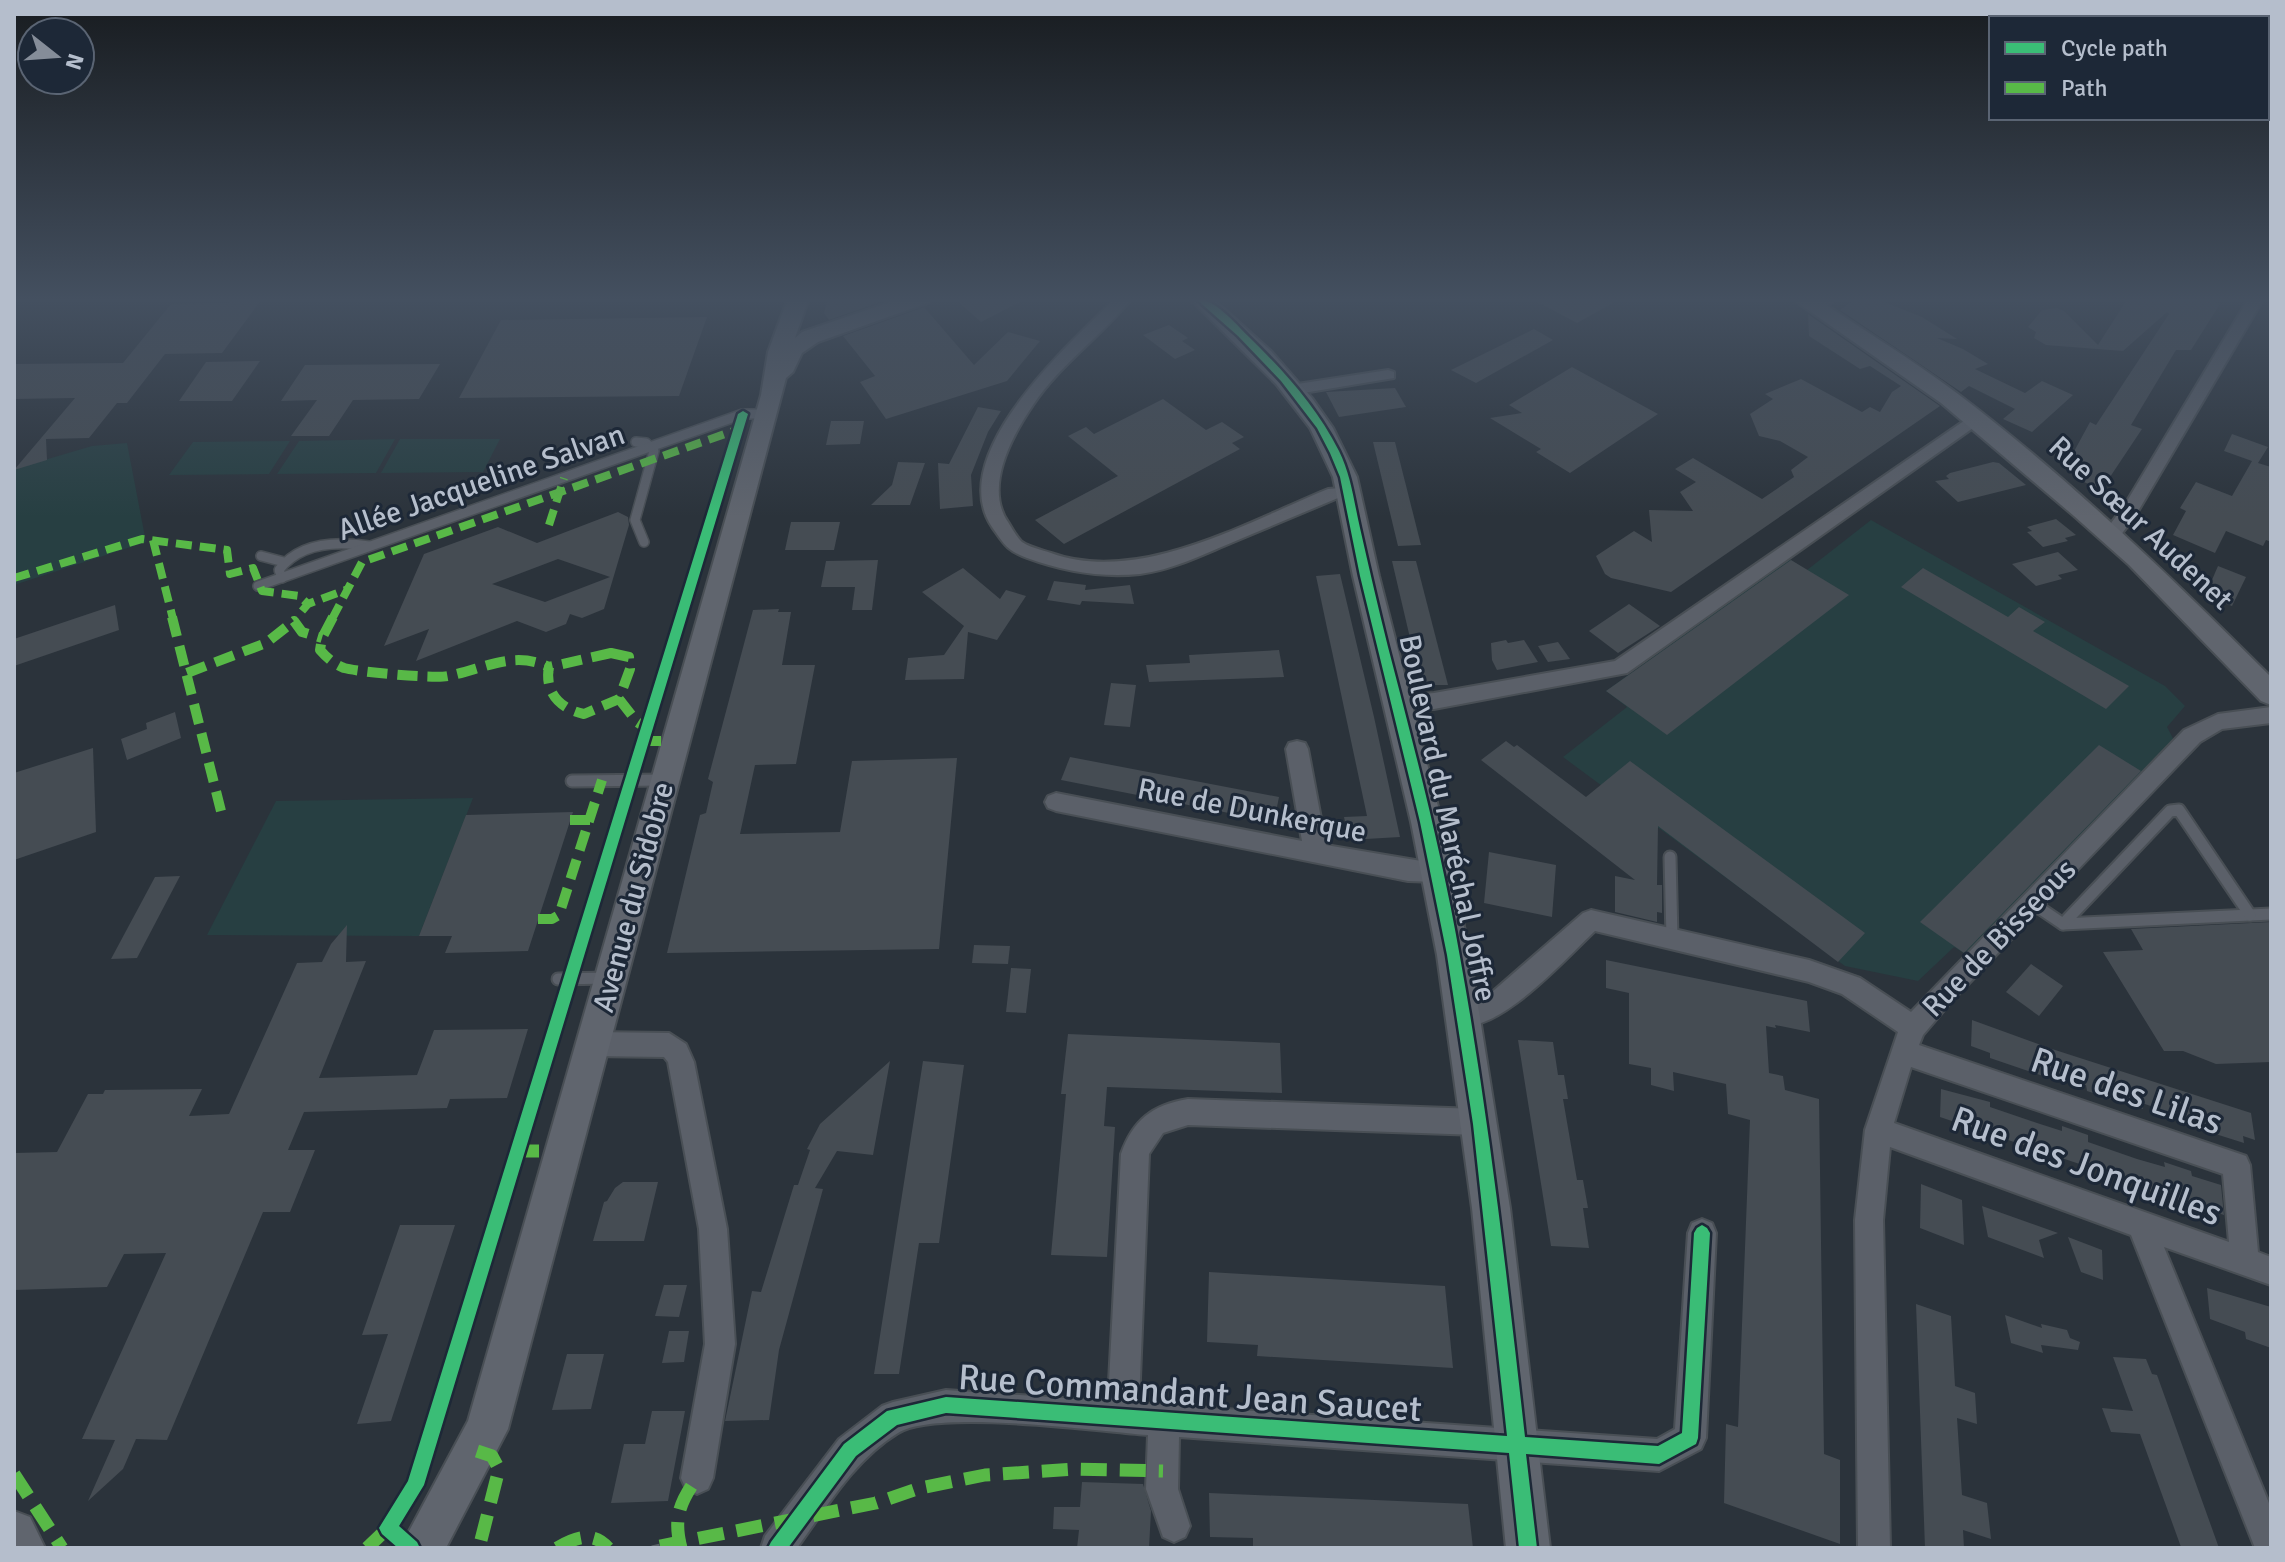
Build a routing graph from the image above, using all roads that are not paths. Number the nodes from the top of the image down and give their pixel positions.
1 (776, 371) edge
2 (784, 371) edge
3 (1052, 371) edge
4 (1275, 371) edge
5 (1911, 371) edge
6 (2213, 371) edge
7 (1388, 375) dead end
8 (1291, 390) junction
9 (770, 405) junction
10 (1974, 419) junction
11 (636, 442) dead end
12 (651, 447) junction
13 (1347, 491) junction
14 (2111, 535) junction
15 (644, 542) dead end
16 (370, 546) junction
17 (261, 556) dead end
18 (284, 562) junction
19 (282, 578) junction
20 (258, 586) dead end
21 (2271, 694) edge
22 (1398, 703) junction
23 (2271, 715) edge
24 (1297, 749) dead end
25 (665, 780) junction
26 (572, 781) dead end
27 (1056, 802) dead end
28 (1316, 853) junction
29 (1670, 857) dead end
30 (1437, 872) junction
31 (2032, 903) junction
32 (2271, 914) edge
33 (2250, 915) junction
34 (2063, 924) junction
35 (1672, 938) junction
36 (611, 978) junction
37 (558, 979) dead end
38 (1464, 1016) junction
39 (1908, 1040) junction
40 (592, 1044) junction
41 (1478, 1122) junction
42 (1878, 1130) junction
43 (2141, 1225) junction
44 (1702, 1233) dead end
45 (2258, 1266) edge
46 (1123, 1417) junction
47 (1164, 1419) junction
48 (1516, 1444) junction
49 (697, 1478) dead end
50 (456, 1488) junction
51 (1174, 1526) dead end
52 (14, 1533) edge
53 (23, 1548) edge
54 (404, 1548) edge
55 (422, 1548) edge
56 (777, 1548) edge
57 (1528, 1548) edge
58 (1874, 1548) edge
59 (2271, 1548) edge

1 - 9 street, Avenue du Sidobre
2 - 9 street
3 - 13 street
4 - 8 street, Boulevard du Maréchal Joffre
5 - 10 street, Rue Sœur Audenet
6 - 14 street
7 - 8 street
8 - 13 street, Boulevard du Maréchal Joffre
9 - 12 lane, Allée Jacqueline Salvan
9 - 25 street, Avenue du Sidobre
10 - 14 street, Rue Sœur Audenet
10 - 22 street
11 - 12 lane
12 - 15 lane
12 - 16 lane, Allée Jacqueline Salvan
13 - 22 street, Boulevard du Maréchal Joffre
14 - 21 street, Rue Sœur Audenet
16 - 18 lane
16 - 19 lane, Allée Jacqueline Salvan
17 - 18 lane
18 - 19 lane
19 - 20 lane, Allée Jacqueline Salvan
22 - 30 street, Boulevard du Maréchal Joffre
23 - 31 street, Rue de Bisseous
24 - 28 street
25 - 26 lane
25 - 36 street, Avenue du Sidobre
27 - 28 street, Rue de Dunkerque
28 - 30 street, Rue de Dunkerque
29 - 35 lane
30 - 38 street, Boulevard du Maréchal Joffre
31 - 34 lane
31 - 39 street, Rue de Bisseous
32 - 33 lane
33 - 34 lane
33 - 34 lane
35 - 38 street
35 - 39 street
36 - 37 lane
36 - 40 street, Avenue du Sidobre
38 - 41 street, Boulevard du Maréchal Joffre
39 - 42 street, Rue de Bisseous
39 - 45 street, Rue des Lilas
40 - 49 street
40 - 50 street, Avenue du Sidobre
41 - 46 street
41 - 48 street, Boulevard du Maréchal Joffre
42 - 43 street, Rue des Jonquilles
42 - 58 street, Rue de Bisseous
43 - 45 street, Rue des Jonquilles
43 - 59 street
44 - 48 street, Rue Commandant Jean Saucet
46 - 47 street, Rue Commandant Jean Saucet
46 - 56 street, Rue Commandant Jean Saucet
47 - 48 street, Rue Commandant Jean Saucet
47 - 51 street
48 - 57 street, Boulevard du Maréchal Joffre
50 - 54 street
50 - 55 street
52 - 53 street

